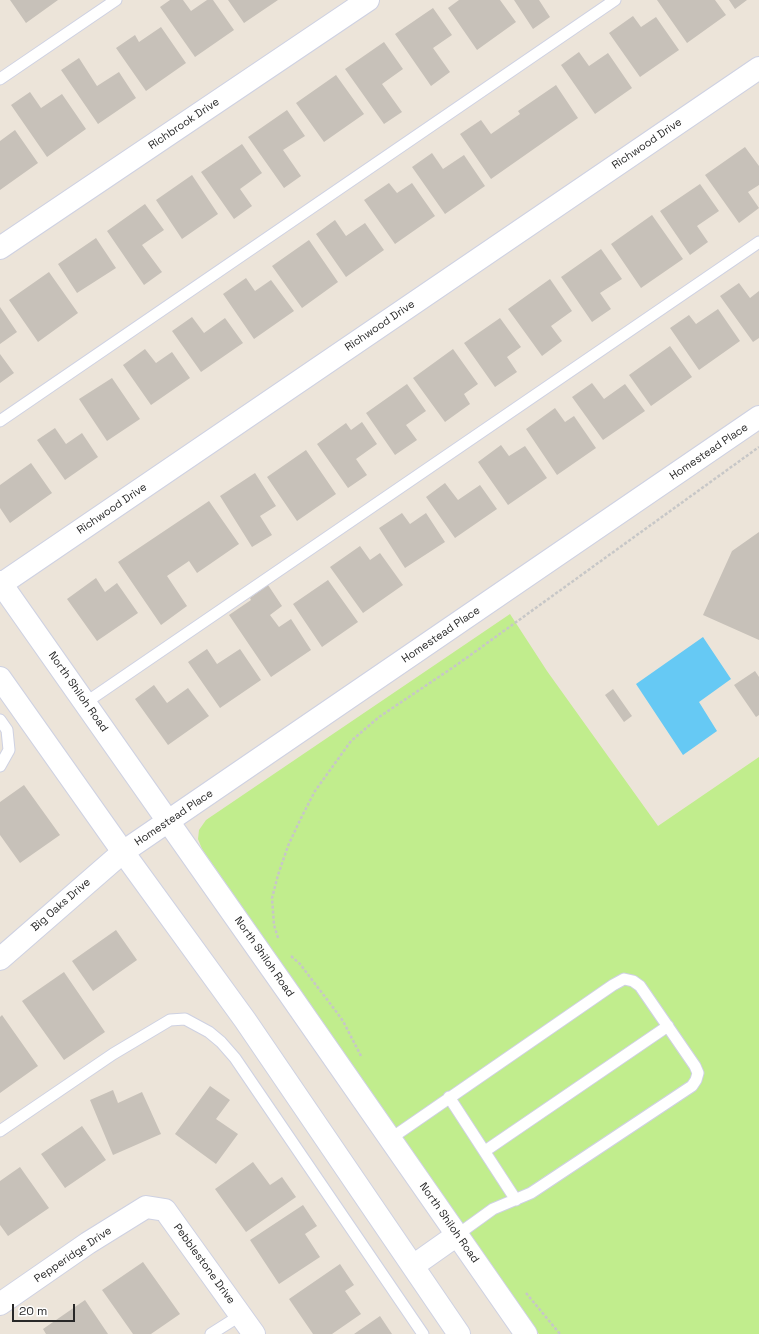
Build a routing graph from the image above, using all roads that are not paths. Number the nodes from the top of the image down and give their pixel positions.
1 (116, 0) edge
2 (368, 0) edge
3 (615, 0) edge
4 (759, 68) edge
5 (0, 79) edge
6 (759, 242) edge
7 (0, 248) edge
8 (759, 417) edge
9 (0, 421) edge
10 (0, 583) edge
11 (0, 678) edge
12 (85, 703) junction
13 (0, 720) edge
14 (0, 766) edge
15 (168, 822) junction
16 (124, 852) junction
17 (0, 959) edge
18 (668, 1026) junction
19 (449, 1097) junction
20 (0, 1131) edge
21 (390, 1139) junction
22 (485, 1152) junction
23 (516, 1200) junction
24 (146, 1207) joint
25 (457, 1235) junction
26 (413, 1266) junction
27 (0, 1304) edge
28 (241, 1315) junction
29 (211, 1334) edge
30 (254, 1334) edge
31 (423, 1334) edge
32 (460, 1334) edge
33 (526, 1334) edge

1 - 5 lane
2 - 7 street, Richbrook Drive
3 - 9 lane
4 - 10 street, Richwood Drive
6 - 12 lane
8 - 15 street, Homestead Place
10 - 12 street, North Shiloh Road
11 - 16 street
12 - 15 street, North Shiloh Road
13 - 14 lane
15 - 16 street, Homestead Place
15 - 21 street, North Shiloh Road
16 - 17 street, Big Oaks Drive
16 - 26 street
18 - 19 lane
18 - 22 lane
18 - 23 lane
19 - 21 lane
19 - 22 lane
20 - 31 lane
21 - 25 street, North Shiloh Road
22 - 23 lane
23 - 25 lane
24 - 27 street, Pepperidge Drive
24 - 28 street, Pebblestone Drive
25 - 26 street
25 - 33 street, North Shiloh Road
26 - 32 street
28 - 29 lane
28 - 30 street, Pebblestone Drive

